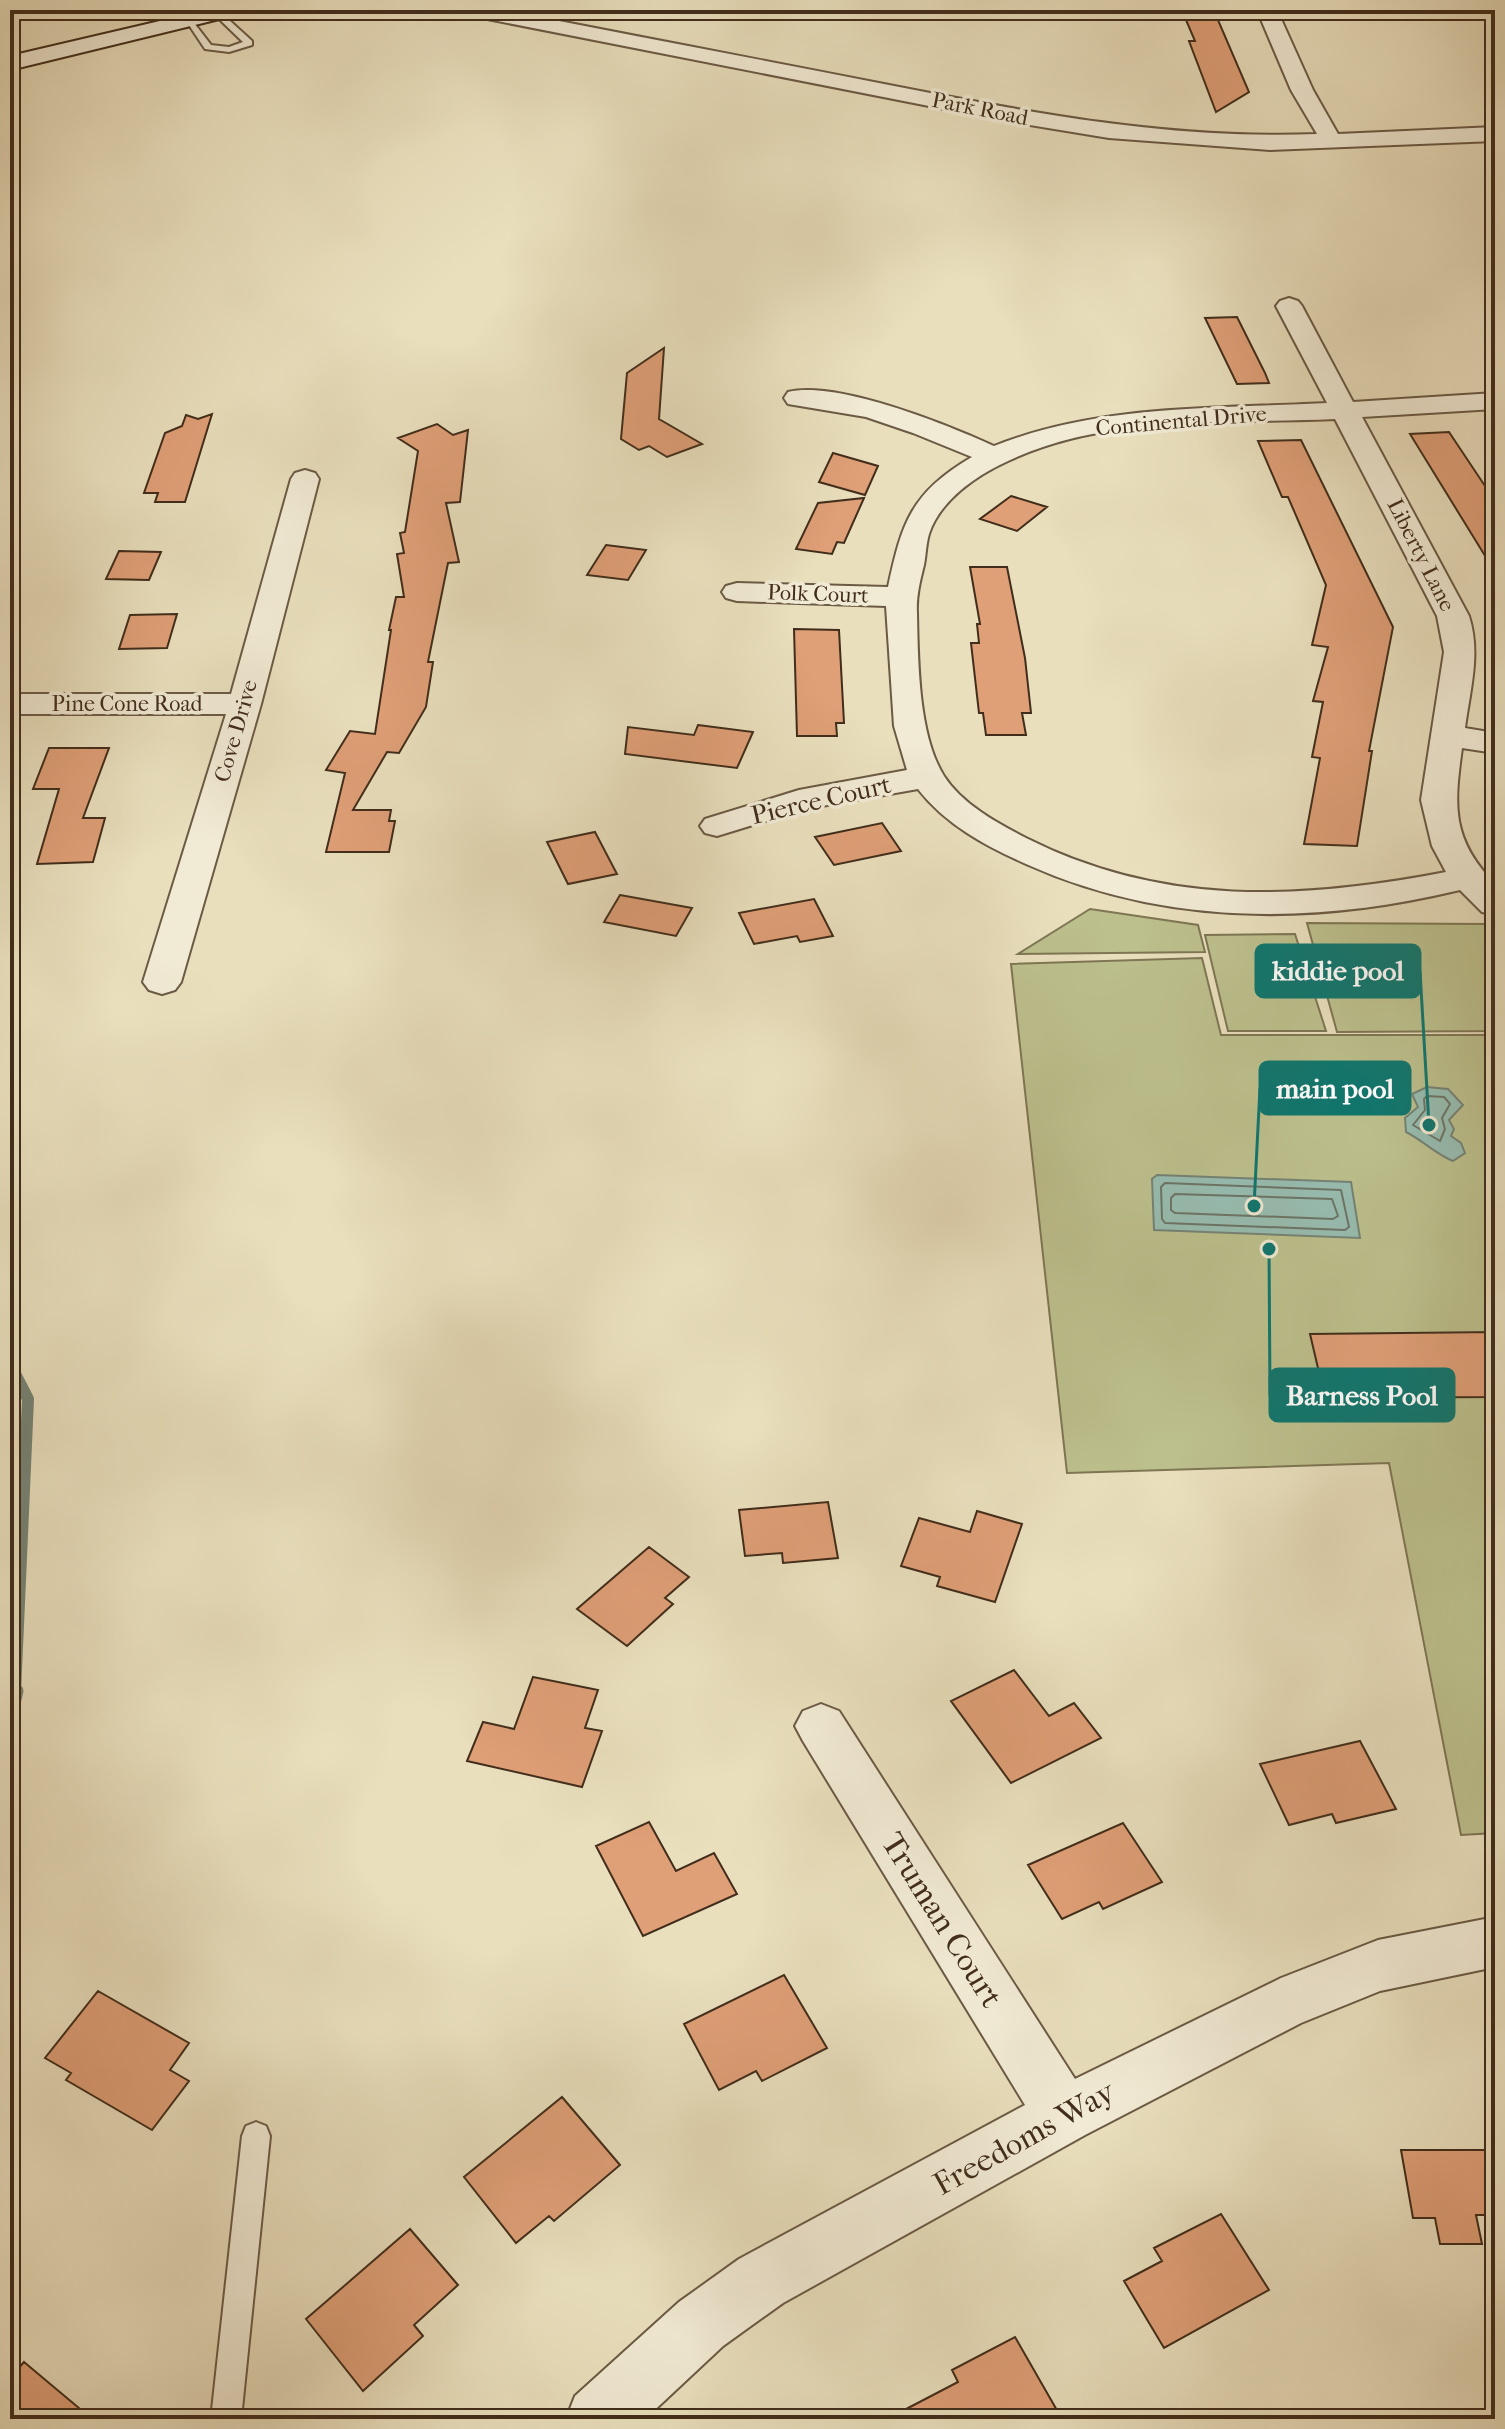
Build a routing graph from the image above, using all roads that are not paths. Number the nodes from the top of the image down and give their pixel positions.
1 (472, 10) edge
2 (1267, 10) edge
3 (225, 12) edge
4 (188, 21) junction
5 (10, 63) edge
6 (1495, 134) edge
7 (1332, 142) junction
8 (1289, 306) dead end
9 (798, 398) dead end
10 (1495, 401) edge
11 (1343, 410) junction
12 (994, 457) junction
13 (305, 479) dead end
14 (737, 592) dead end
15 (900, 597) junction
16 (10, 704) edge
17 (245, 704) junction
18 (1449, 736) junction
19 (1495, 743) edge
20 (927, 777) junction
21 (717, 826) dead end
22 (1467, 877) junction
23 (1495, 904) edge
24 (162, 982) dead end
25 (821, 1726) dead end
26 (1495, 1942) edge
27 (1064, 2115) junction
28 (256, 2136) dead end
29 (226, 2419) edge
30 (598, 2419) edge

1 - 7 street, Park Road
2 - 7 street
3 - 4 street
3 - 4 lane
4 - 5 street
6 - 7 street, Park Road
8 - 11 street, Liberty Lane
9 - 12 street
10 - 11 street, Continental Drive
11 - 12 street, Continental Drive
11 - 18 street, Liberty Lane
12 - 15 street, Continental Drive
13 - 17 street, Cove Drive
14 - 15 street, Polk Court
15 - 20 street, Continental Drive
16 - 17 street, Pine Cone Road
17 - 24 street, Cove Drive
18 - 19 street
18 - 22 street, Liberty Lane
20 - 21 street, Pierce Court
20 - 22 street, Continental Drive
22 - 23 street, Liberty Lane
25 - 27 street, Truman Court
26 - 27 street, Freedoms Way
27 - 30 street, Freedoms Way
28 - 29 lane

